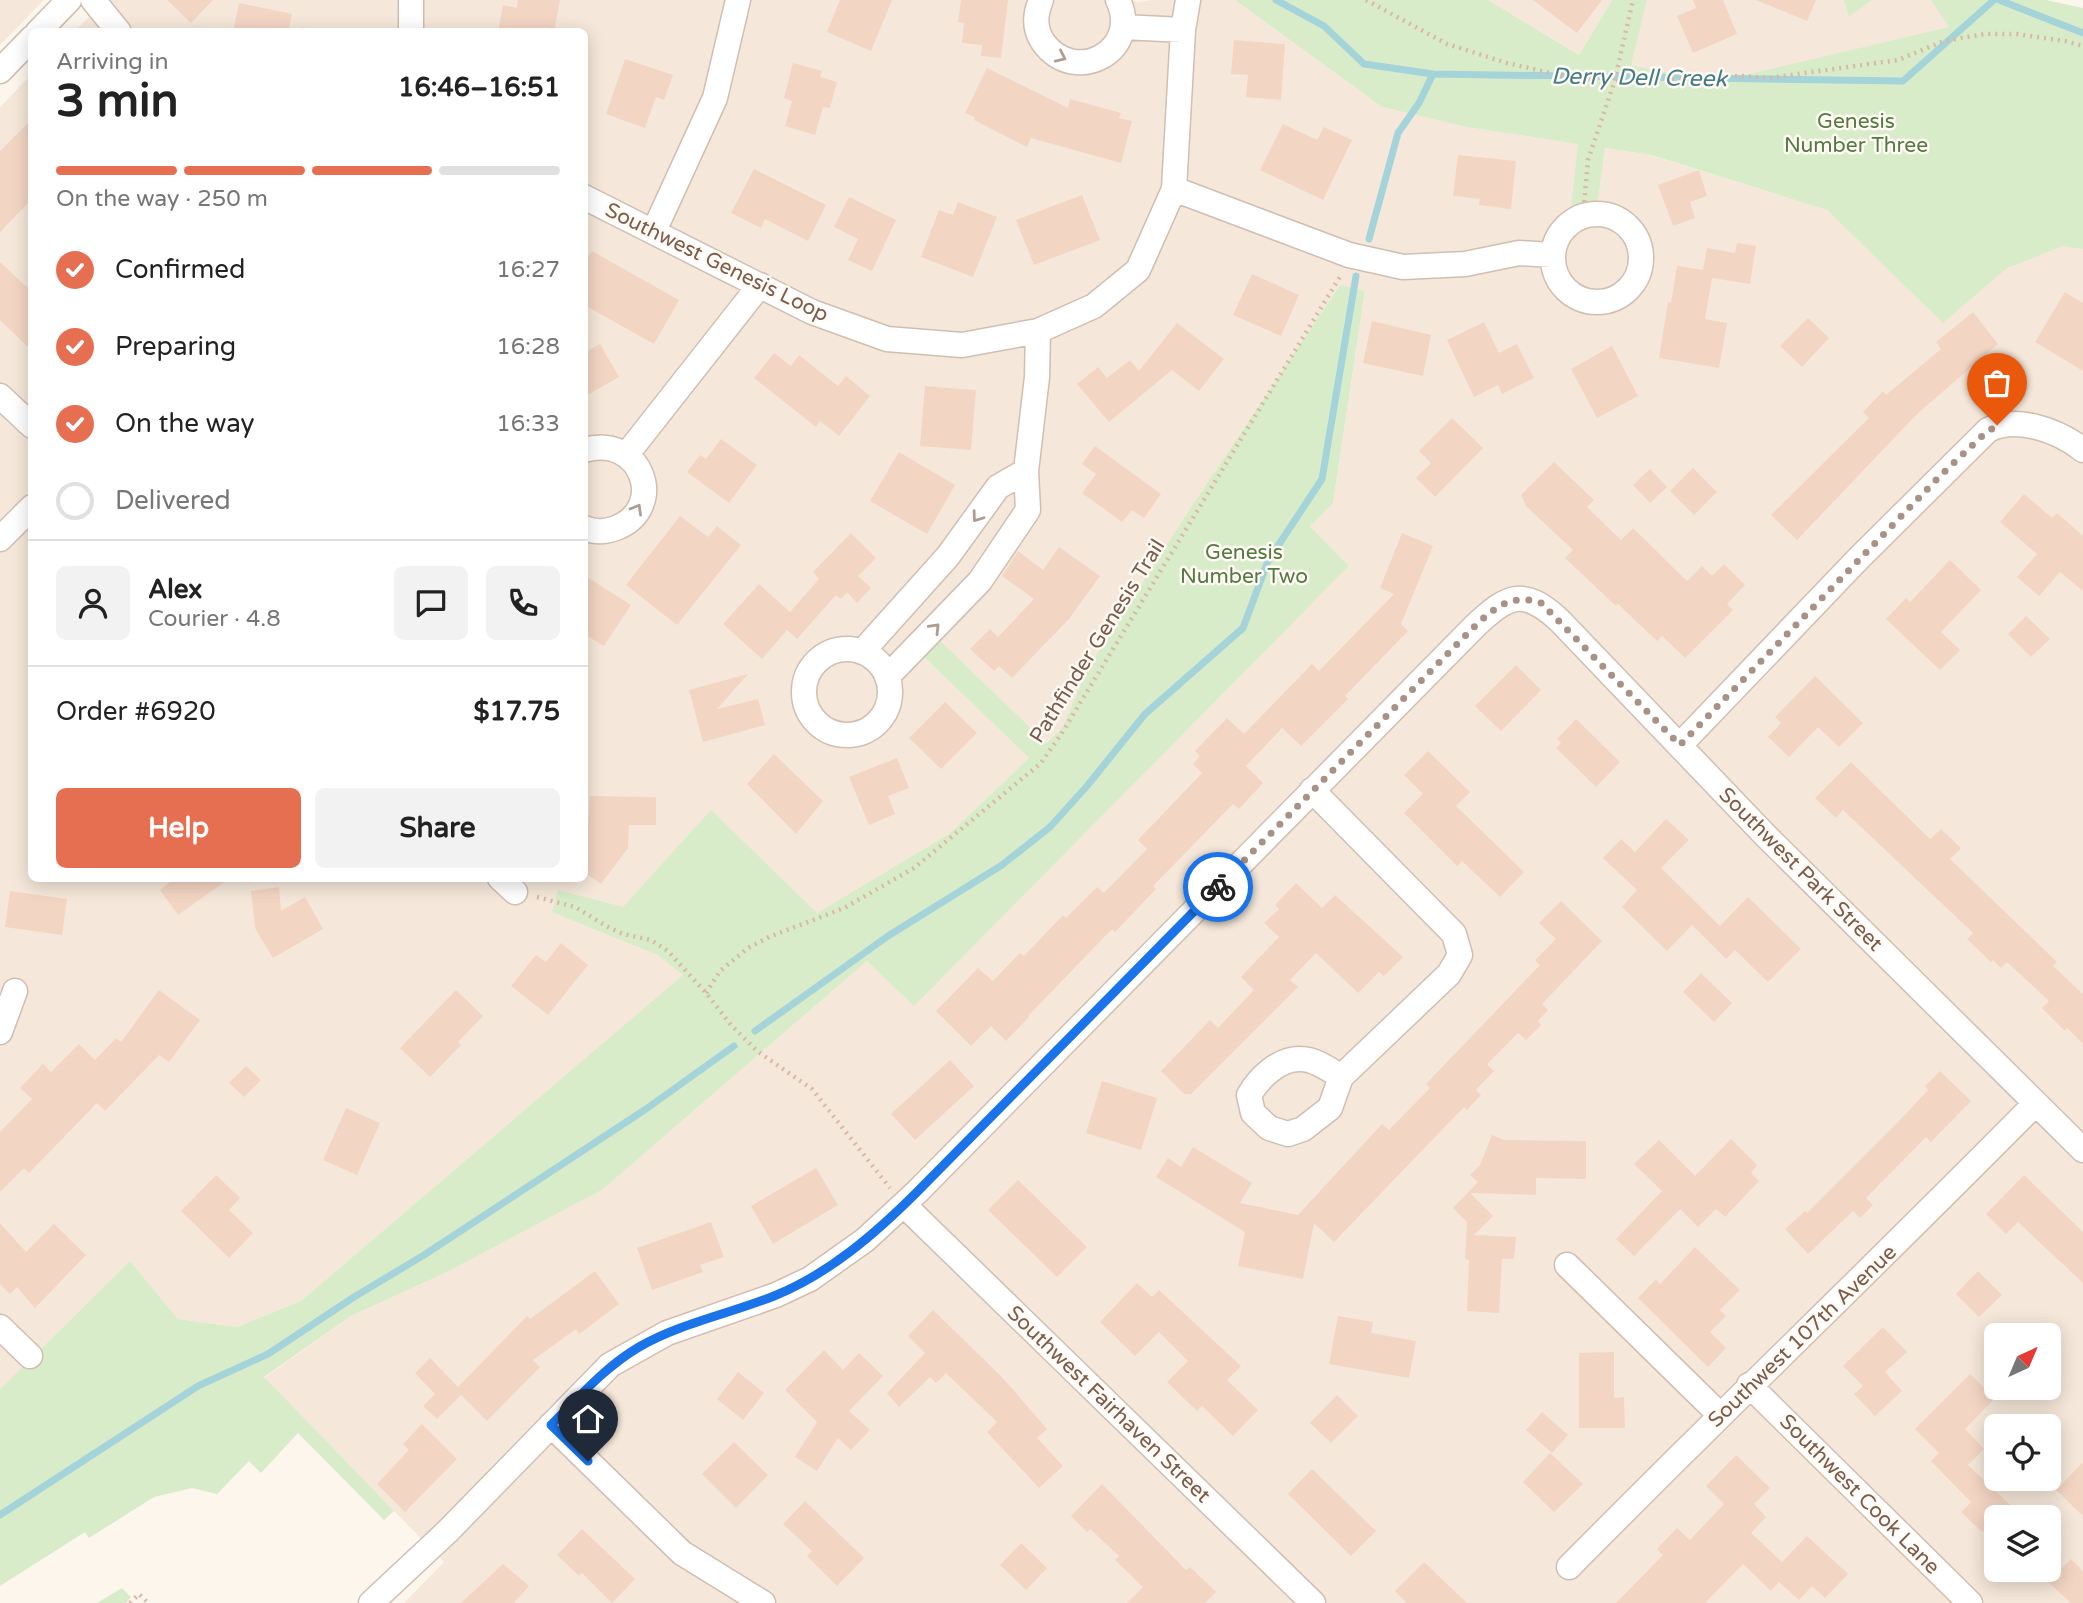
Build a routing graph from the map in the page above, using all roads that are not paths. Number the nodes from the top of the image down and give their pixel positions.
1 (69, 0) edge
2 (93, 0) edge
3 (411, 0) edge
4 (738, 0) edge
5 (1041, 0) edge
6 (1118, 0) edge
7 (1188, 0) edge
8 (1123, 27) junction
9 (44, 28) edge
10 (116, 28) edge
11 (411, 28) edge
12 (1183, 30) junction
13 (28, 44) edge
14 (0, 71) edge
15 (1174, 189) junction
16 (588, 199) edge
17 (654, 231) junction
18 (1552, 255) junction
19 (760, 285) junction
20 (1038, 331) junction
21 (0, 396) edge
22 (28, 422) edge
23 (588, 449) edge
24 (2083, 450) edge
25 (627, 454) junction
26 (1026, 471) junction
27 (28, 511) edge
28 (588, 529) edge
29 (0, 539) edge
30 (862, 652) junction
31 (887, 677) junction
32 (1680, 745) junction
33 (1312, 790) junction
34 (15, 991) dead end
35 (0, 1032) edge
36 (1341, 1077) dead end
37 (2035, 1104) junction
38 (2083, 1150) edge
39 (904, 1205) junction
40 (1567, 1265) dead end
41 (0, 1327) edge
42 (30, 1356) dead end
43 (1749, 1385) junction
44 (1720, 1415) junction
45 (551, 1425) junction
46 (1569, 1567) dead end
47 (371, 1603) edge
48 (763, 1603) edge
49 (1313, 1603) edge
50 (1970, 1603) edge

1 - 9 street
2 - 10 street
3 - 11 street
4 - 17 street
5 -> 8 street
6 - 8 street
7 - 12 street, Southwest Genesis Loop
8 - 12 street
12 - 15 street, Southwest Genesis Loop
13 - 14 street
15 - 18 street
15 - 20 street, Southwest Genesis Loop
16 - 17 street, Southwest Genesis Loop
17 - 19 street, Southwest Genesis Loop
18 - 18 street
19 - 20 street, Southwest Genesis Loop
19 - 25 street
20 - 26 street
21 - 22 street
23 - 25 street
24 - 32 street
28 -> 25 street
26 -> 30 street
31 -> 26 street
27 - 29 street
30 - 31 street
30 - 31 street
32 - 33 street, Southwest Park Street
32 - 37 street, Southwest Park Street
33 - 36 street
33 - 39 street
34 - 35 street
37 - 38 street, Southwest Park Street
37 - 43 street, Southwest 107th Avenue
39 - 45 street
39 - 49 street, Southwest Fairhaven Street
40 - 44 street
41 - 42 street
43 - 44 street, Southwest 107th Avenue
43 - 50 street, Southwest Cook Lane
44 - 46 street, Southwest 107th Avenue
45 - 47 street
45 - 48 street

